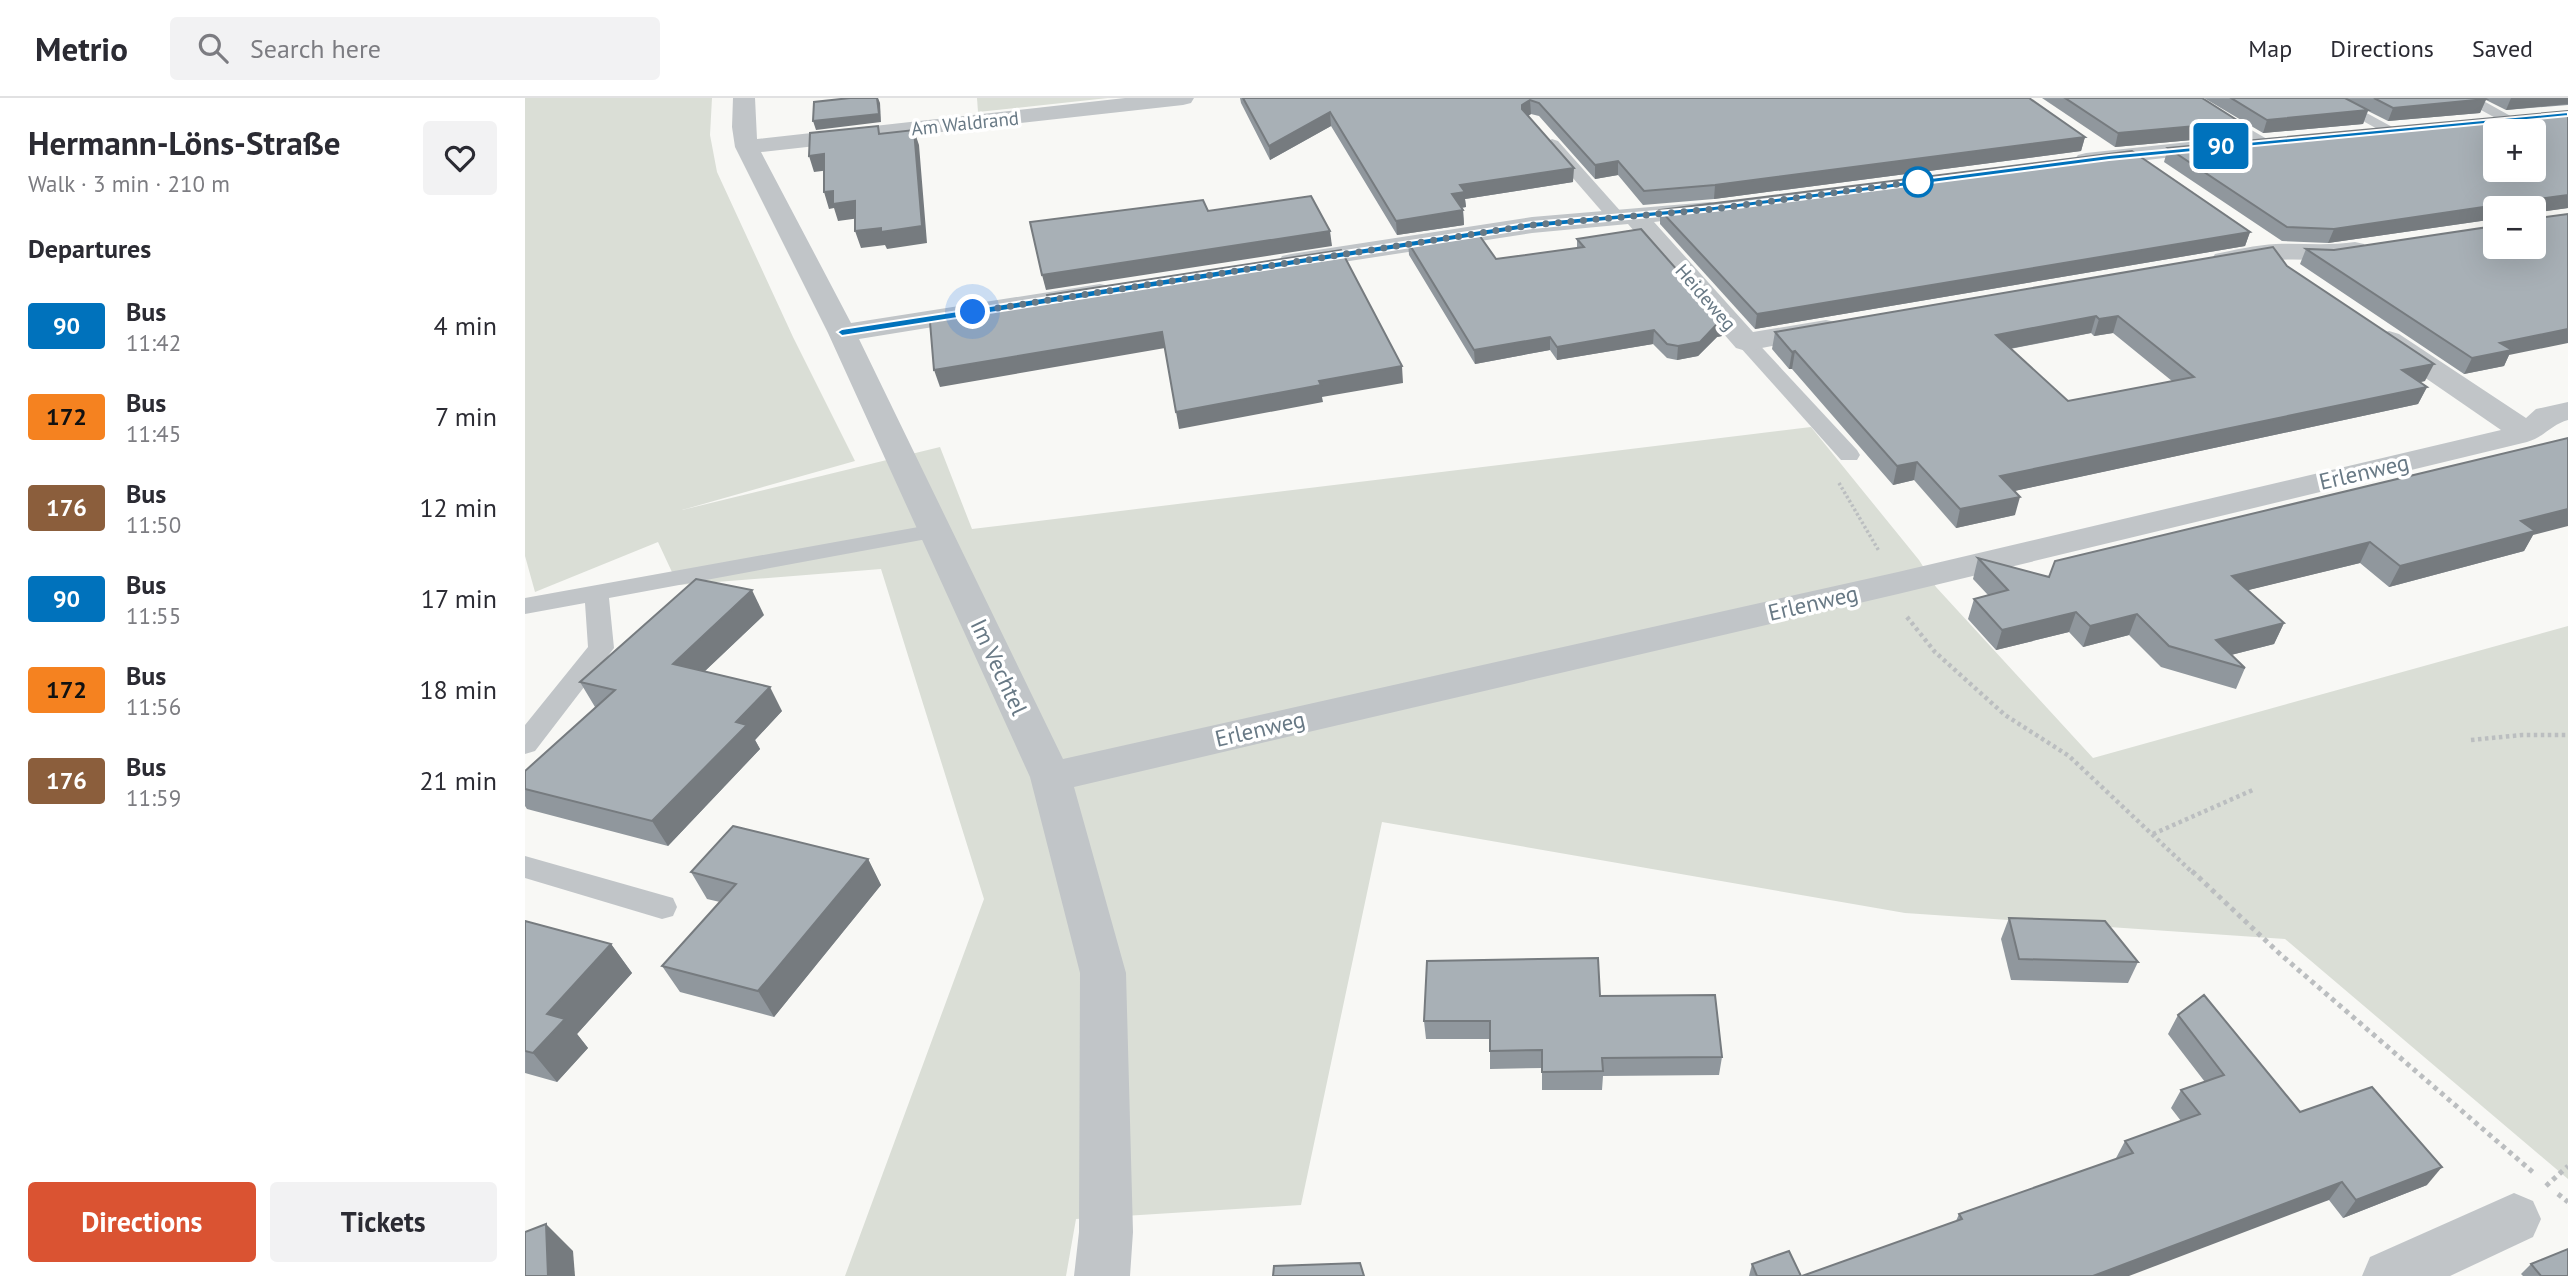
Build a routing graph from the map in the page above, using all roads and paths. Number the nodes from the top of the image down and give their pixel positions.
1 (744, 98) edge
2 (1184, 98) edge
3 (2328, 98) edge
4 (2466, 98) edge
5 (2202, 106) edge
6 (2532, 117) edge
7 (2508, 118) junction
8 (2461, 122) edge
9 (2412, 127) edge
10 (2388, 129) junction
11 (1541, 131) edge
12 (2350, 133) edge
13 (2077, 135) edge
14 (2287, 139) edge
15 (2262, 142) junction
16 (747, 147) junction
17 (2121, 156) junction
18 (2058, 164) edge
19 (2166, 177) edge
20 (1738, 205) edge
21 (1627, 218) junction
22 (2243, 229) edge
23 (2380, 246) edge
24 (2275, 252) junction
25 (2193, 266) edge
26 (1261, 267) edge
27 (2302, 282) edge
28 (1126, 288) edge
29 (1850, 324) edge
30 (2370, 327) edge
31 (842, 332) junction
32 (1746, 342) junction
33 (2568, 411) edge
34 (1827, 431) junction
35 (2527, 433) junction
36 (1849, 455) dead end
37 (935, 531) junction
38 (1898, 583) junction
39 (596, 593) junction
40 (525, 606) edge
41 (2568, 735) edge
42 (2472, 740) dead end
43 (525, 744) edge
44 (1051, 777) junction
45 (2255, 789) dead end
46 (2153, 834) junction
47 (525, 867) edge
48 (662, 907) dead end
49 (2568, 1166) edge
50 (2514, 1219) dead end
51 (1102, 1276) edge
52 (2390, 1276) edge

1 - 16 street, Im Vechtel
2 - 16 street, Am Waldrand
3 - 10 lane
4 - 7 lane
5 - 15 lane
6 - 7 street
7 - 8 street
9 - 10 street
10 - 12 street
11 - 21 lane
13 - 17 street
14 - 15 street
15 - 17 street
16 - 31 street, Im Vechtel
17 - 18 street
17 - 19 street
20 - 21 street
21 - 26 street
21 - 32 street, Heideweg
22 - 24 street
23 - 24 street
24 - 25 street
24 - 27 street
28 - 31 street
29 - 32 street, Heideweg
30 - 35 street
31 - 37 street, Im Vechtel
32 - 34 lane
33 - 35 street, Erlenweg
34 - 36 lane
34 - 38 path
35 - 38 street, Erlenweg
37 - 39 lane
37 - 44 street, Im Vechtel
38 - 44 street, Erlenweg
38 - 46 path
39 - 40 lane
39 - 43 lane
41 - 42 path
44 - 51 street, Im Vechtel
45 - 46 path
46 - 49 path
47 - 48 lane
50 - 52 street

